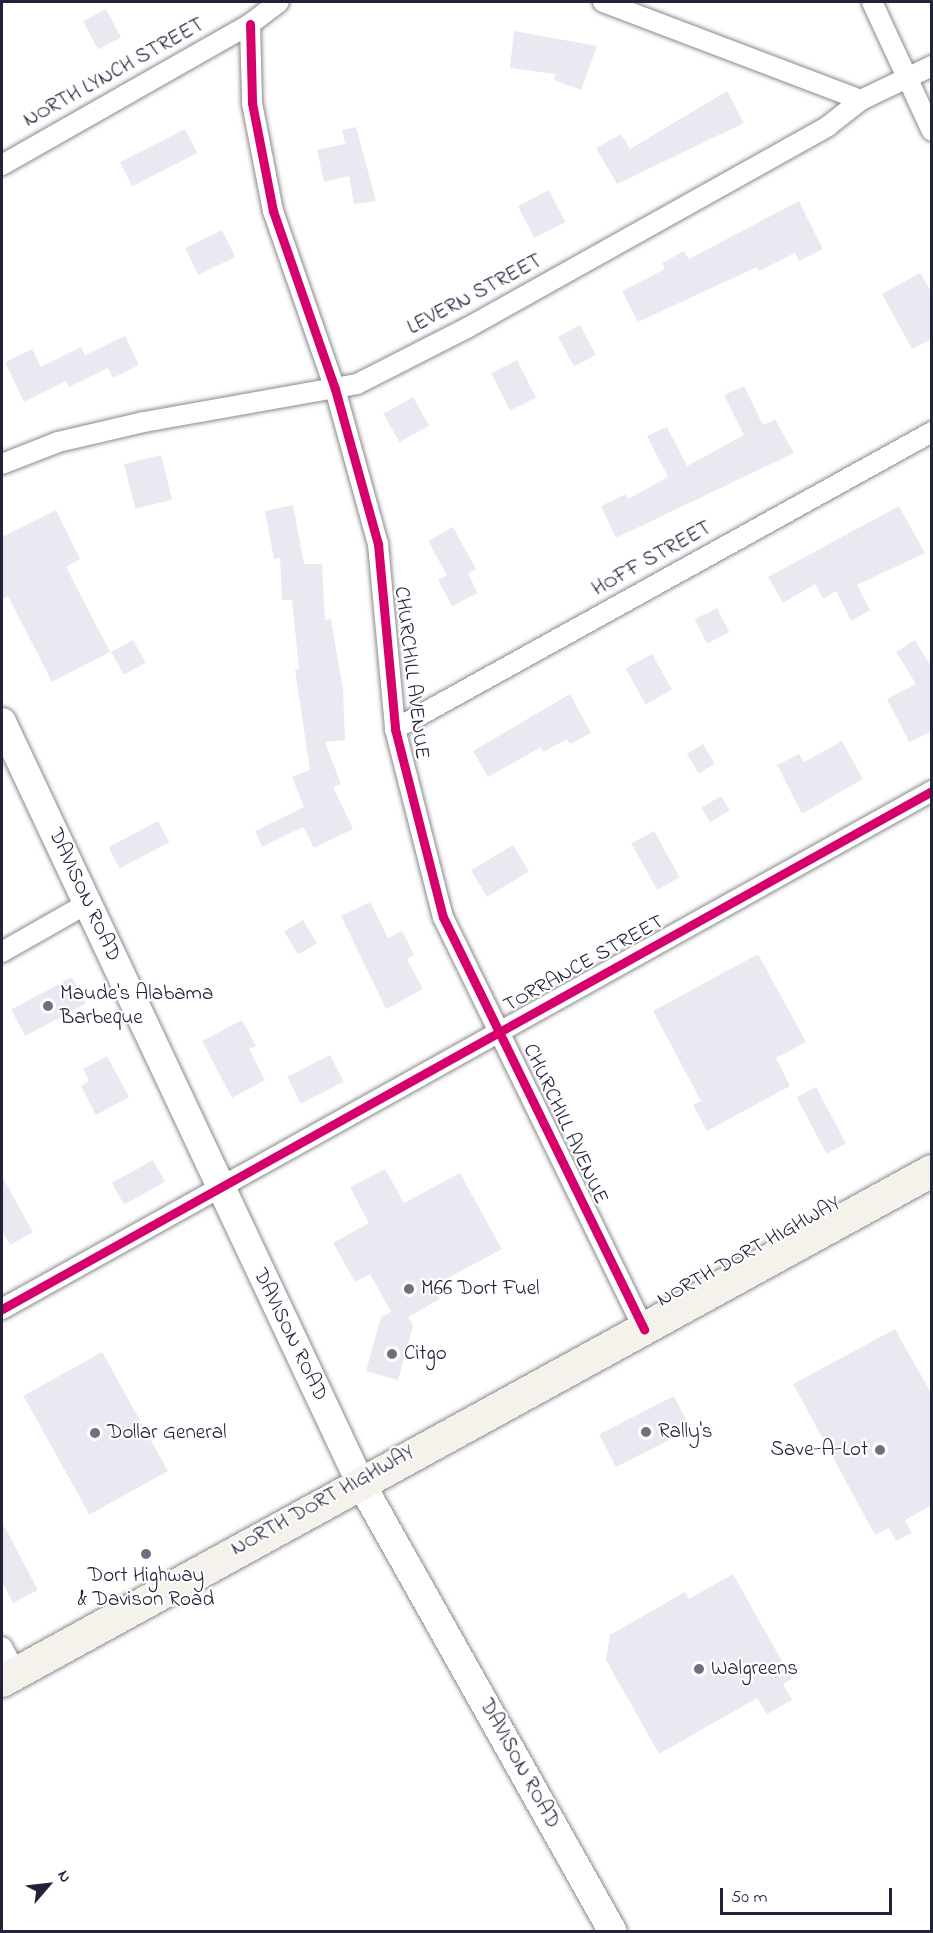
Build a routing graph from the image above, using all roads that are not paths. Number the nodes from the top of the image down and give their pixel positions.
1 (279, 2) edge
2 (603, 2) edge
3 (872, 2) edge
4 (250, 24) junction
5 (932, 66) edge
6 (909, 78) junction
7 (861, 100) junction
8 (932, 131) edge
9 (2, 165) edge
10 (334, 389) junction
11 (932, 432) edge
12 (2, 464) edge
13 (2, 722) edge
14 (395, 729) junction
15 (932, 791) edge
16 (88, 903) junction
17 (2, 952) edge
18 (501, 1030) junction
19 (932, 1171) edge
20 (221, 1186) junction
21 (2, 1309) edge
22 (644, 1330) junction
23 (359, 1480) junction
24 (6, 1667) edge
25 (613, 1932) edge

1 - 4 street, NORTH LYNCH STREET
2 - 7 street
3 - 6 street
4 - 9 street, NORTH LYNCH STREET
4 - 10 street, CHURCHILL AVENUE
5 - 6 street, LEVERN STREET
6 - 7 street, LEVERN STREET
6 - 8 street
7 - 10 street, LEVERN STREET
10 - 12 street, LEVERN STREET
10 - 14 street, CHURCHILL AVENUE
11 - 14 street, HOFF STREET
13 - 16 main road, DAVISON ROAD
14 - 18 street, CHURCHILL AVENUE
15 - 18 street, TORRANCE STREET
16 - 17 street
16 - 20 main road, DAVISON ROAD
18 - 20 street, TORRANCE STREET
18 - 22 street, CHURCHILL AVENUE
19 - 22 main road, NORTH DORT HIGHWAY
20 - 21 street, TORRANCE STREET
20 - 23 main road, DAVISON ROAD
22 - 23 main road, NORTH DORT HIGHWAY
23 - 24 main road, NORTH DORT HIGHWAY
23 - 25 main road, DAVISON ROAD

